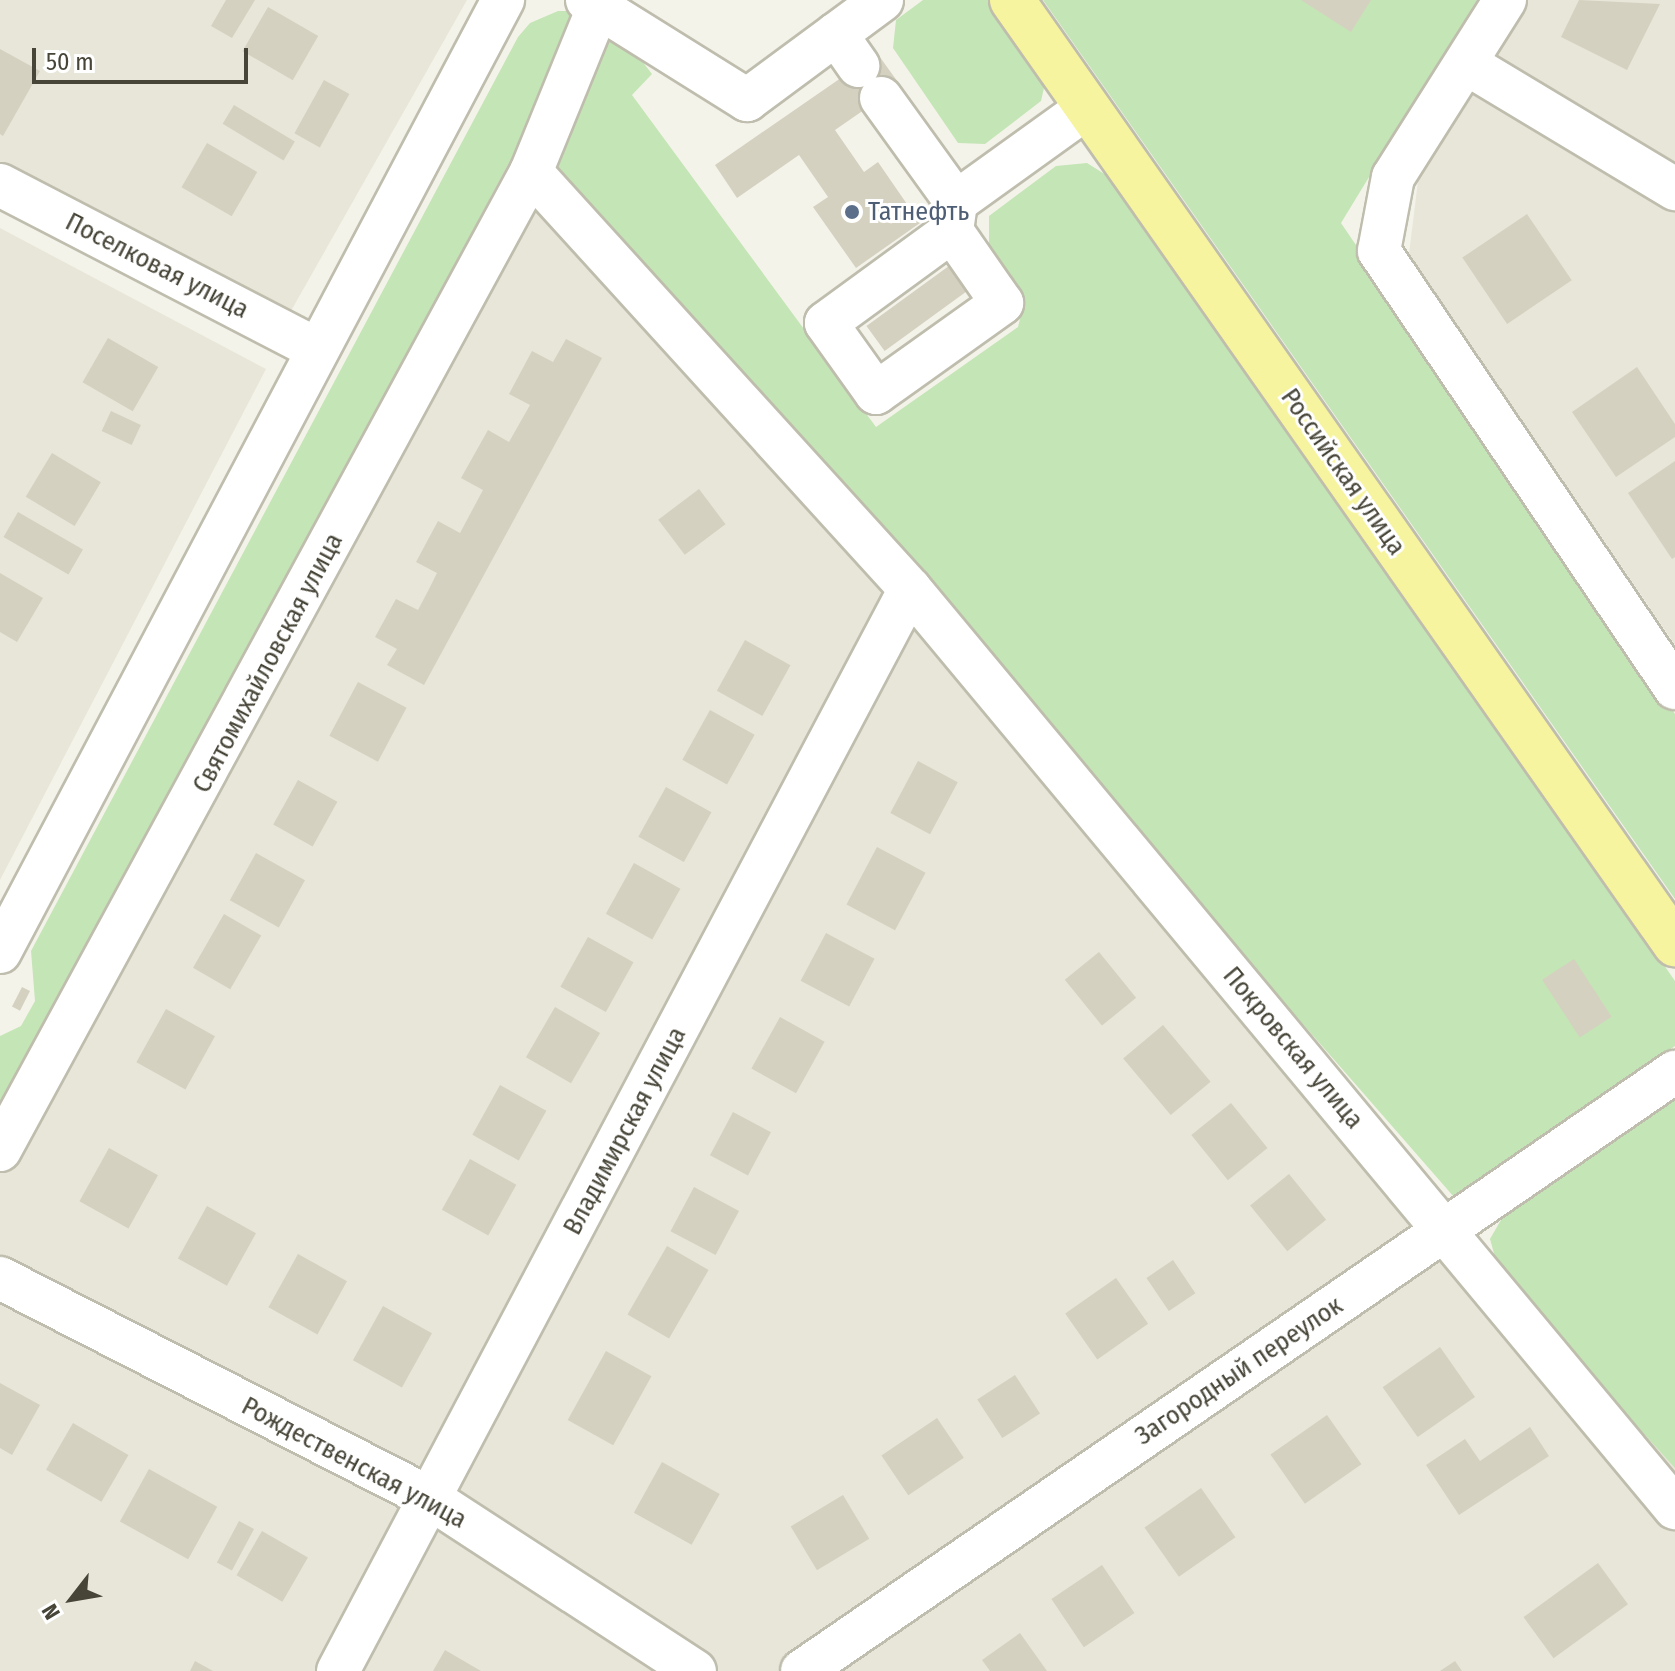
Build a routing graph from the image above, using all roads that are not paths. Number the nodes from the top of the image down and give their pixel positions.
1 (503, 0) edge
2 (882, 0) edge
3 (1012, 0) edge
4 (1505, 0) edge
5 (593, 2) edge
6 (1467, 64) junction
7 (858, 66) junction
8 (1087, 108) junction
9 (531, 172) junction
10 (0, 185) edge
11 (1675, 189) edge
12 (314, 348) junction
13 (910, 589) junction
14 (1675, 688) edge
15 (1675, 944) edge
16 (0, 952) edge
17 (1675, 1072) edge
18 (0, 1150) edge
19 (1444, 1230) junction
20 (0, 1278) edge
21 (431, 1499) junction
22 (1675, 1508) edge
23 (338, 1671) edge
24 (695, 1671) edge
25 (802, 1671) edge

1 - 12 street
2 - 7 street
3 - 8 main road, Российская улица
4 - 6 street
5 - 7 street
5 - 9 street, Святомихайловская улица
6 - 11 street
6 - 14 street
7 - 8 street
8 - 15 main road, Российская улица
9 - 13 street, Покровская улица
9 - 18 street, Святомихайловская улица
10 - 12 street, Поселковая улица
12 - 16 street
13 - 19 street, Покровская улица
13 - 21 street, Владимирская улица
17 - 19 street, Загородный переулок
19 - 22 street, Покровская улица
19 - 25 street, Загородный переулок
20 - 21 street, Рождественская улица
21 - 23 street, Владимирская улица
21 - 24 street, Рождественская улица

